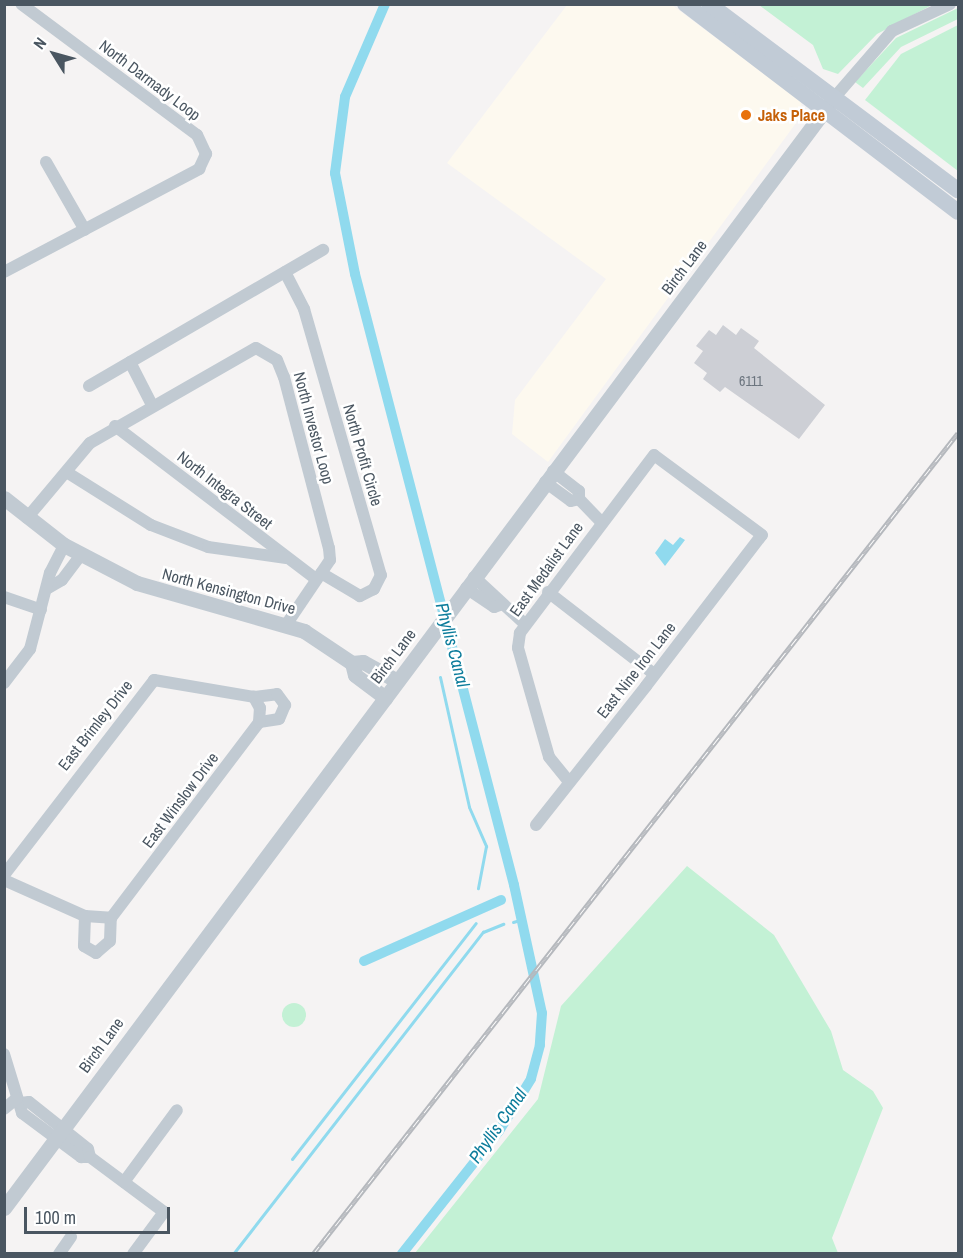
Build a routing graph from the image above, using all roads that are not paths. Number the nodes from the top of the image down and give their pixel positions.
1 (21, 4) edge
2 (685, 4) edge
3 (709, 4) edge
4 (950, 4) edge
5 (829, 104) junction
6 (46, 162) dead end
7 (958, 190) edge
8 (958, 212) edge
9 (84, 230) junction
10 (323, 250) dead end
11 (4, 272) edge
12 (285, 272) junction
13 (130, 362) junction
14 (89, 386) dead end
15 (152, 405) junction
16 (115, 426) junction
17 (68, 473) junction
18 (549, 477) junction
19 (4, 498) edge
20 (27, 518) junction
21 (601, 522) junction
22 (762, 535) joint
23 (64, 545) junction
24 (81, 555) junction
25 (286, 558) junction
26 (318, 576) junction
27 (48, 588) junction
28 (466, 588) junction
29 (548, 592) junction
30 (4, 597) edge
31 (41, 610) junction
32 (525, 624) junction
33 (286, 625) junction
34 (352, 663) junction
35 (654, 674) junction
36 (397, 681) junction
37 (4, 684) edge
38 (254, 697) junction
39 (385, 698) junction
40 (259, 722) junction
41 (569, 782) junction
42 (536, 825) dead end
43 (4, 874) edge
44 (4, 880) edge
45 (85, 916) junction
46 (111, 918) junction
47 (4, 1054) edge
48 (18, 1101) junction
49 (4, 1109) edge
50 (177, 1110) dead end
51 (59, 1134) junction
52 (123, 1182) junction
53 (4, 1208) edge
54 (71, 1237) dead end
55 (59, 1254) edge
56 (133, 1254) edge

1 - 9 street, North Darmady Loop
2 - 5 main road
3 - 5 main road
4 - 5 street
5 - 7 main road
5 - 8 main road
5 - 18 street, Birch Lane
6 - 9 street
9 - 11 street, North Darmady Loop
10 - 12 street
12 - 13 street
12 - 26 street, North Profit Circle
13 - 14 street
13 - 15 street
15 - 16 street, North Investor Loop
15 - 26 street, North Investor Loop
16 - 17 street, North Investor Loop
16 - 25 street, North Integra Street
17 - 20 street, North Investor Loop
17 - 25 street
18 - 21 street
18 - 28 street, Birch Lane
19 - 20 street, North Kensington Drive
20 - 23 street, North Kensington Drive
21 - 22 street, East Medalist Lane
21 - 29 street, East Medalist Lane
22 - 35 street, East Nine Iron Lane
23 - 24 street, North Kensington Drive
23 - 27 street
24 - 27 street
24 - 33 street, North Kensington Drive
25 - 26 street, North Integra Street
26 - 33 street, North Investor Loop
27 - 31 street
28 - 32 street
28 - 36 street, Birch Lane
29 - 32 street, East Medalist Lane
29 - 35 street
30 - 31 street
31 - 37 street
32 - 41 street, East Medalist Lane
33 - 34 street, North Kensington Drive
34 - 36 street, North Kensington Drive
34 - 39 street, North Kensington Drive
35 - 41 street, East Nine Iron Lane
36 - 39 street, Birch Lane
38 - 40 street
38 - 40 street
38 - 43 street, East Brimley Drive
39 - 51 street, Birch Lane
40 - 46 street, East Winslow Drive
41 - 42 street, East Nine Iron Lane
44 - 45 street
45 - 46 street
45 - 46 street
47 - 48 street
48 - 49 street
48 - 51 street
50 - 52 street
51 - 52 street
51 - 53 street, Birch Lane
52 - 56 street
54 - 55 street

